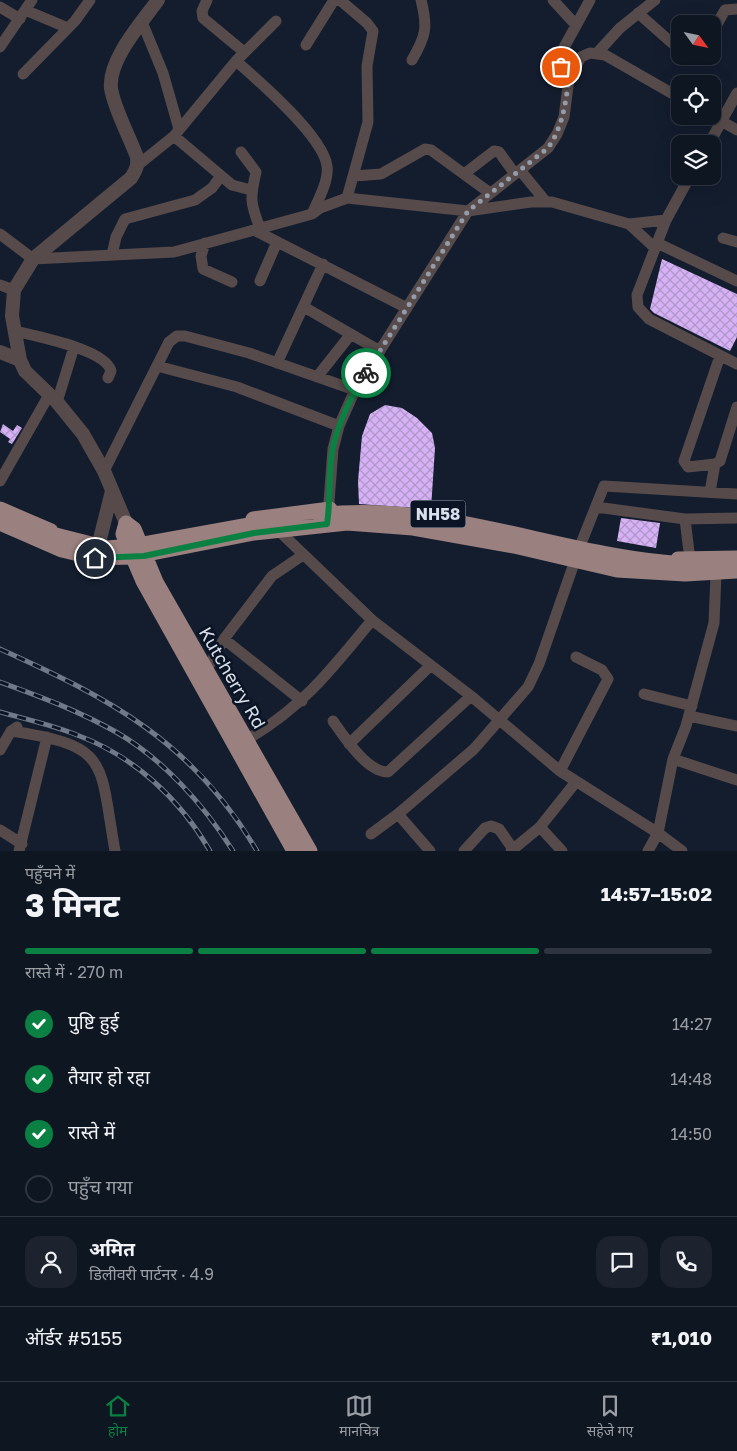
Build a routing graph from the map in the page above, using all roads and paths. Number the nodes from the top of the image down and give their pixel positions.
1 (32, 0) edge
2 (90, 0) edge
3 (158, 0) edge
4 (207, 0) edge
5 (334, 0) edge
6 (340, 0) edge
7 (421, 0) edge
8 (553, 0) edge
9 (590, 0) edge
10 (655, 0) edge
11 (3, 6) edge
12 (737, 9) edge
13 (638, 13) junction
14 (23, 15) junction
15 (721, 17) edge
16 (276, 21) dead end
17 (142, 22) junction
18 (575, 24) junction
19 (68, 28) junction
20 (671, 42) edge
21 (306, 45) dead end
22 (0, 47) edge
23 (598, 52) junction
24 (240, 56) junction
25 (412, 60) dead end
26 (23, 74) dead end
27 (569, 79) junction
28 (671, 93) edge
29 (737, 93) edge
30 (721, 113) edge
31 (721, 122) edge
32 (737, 130) edge
33 (177, 132) junction
34 (241, 152) dead end
35 (138, 164) junction
36 (517, 172) junction
37 (464, 174) junction
38 (221, 176) junction
39 (354, 176) junction
40 (685, 185) edge
41 (251, 190) junction
42 (490, 193) junction
43 (347, 198) junction
44 (546, 202) junction
45 (468, 211) junction
46 (312, 214) junction
47 (666, 220) junction
48 (629, 224) junction
49 (257, 229) junction
50 (0, 234) edge
51 (723, 238) dead end
52 (277, 242) junction
53 (737, 242) edge
54 (205, 243) junction
55 (656, 246) junction
56 (112, 255) junction
57 (32, 259) junction
58 (323, 264) junction
59 (260, 281) dead end
60 (737, 281) edge
61 (232, 282) dead end
62 (0, 285) edge
63 (14, 290) junction
64 (304, 307) junction
65 (407, 308) junction
66 (15, 331) junction
67 (351, 334) junction
68 (74, 347) junction
69 (380, 351) junction
70 (0, 352) edge
71 (720, 356) junction
72 (20, 360) junction
73 (736, 361) edge
74 (277, 363) junction
75 (156, 366) junction
76 (317, 377) junction
77 (108, 378) dead end
78 (355, 390) junction
79 (53, 398) junction
80 (737, 406) edge
81 (339, 426) junction
82 (715, 464) junction
83 (104, 471) junction
84 (0, 481) edge
85 (112, 491) junction
86 (710, 492) junction
87 (737, 494) edge
88 (596, 507) junction
89 (0, 509) edge
90 (0, 514) edge
91 (328, 517) junction
92 (737, 518) edge
93 (0, 519) edge
94 (685, 519) junction
95 (0, 523) edge
96 (126, 523) joint
97 (278, 530) junction
98 (132, 541) junction
99 (99, 542) junction
100 (580, 546) junction
101 (304, 555) junction
102 (116, 556) junction
103 (138, 556) junction
104 (95, 558) junction
105 (690, 560) junction
106 (737, 560) edge
107 (575, 562) junction
108 (737, 567) edge
109 (737, 571) edge
110 (716, 574) junction
111 (372, 620) junction
112 (224, 639) junction
113 (576, 657) dead end
114 (430, 666) junction
115 (206, 669) junction
116 (644, 694) dead end
117 (471, 696) junction
118 (302, 700) junction
119 (690, 711) junction
120 (333, 721) dead end
121 (499, 722) junction
122 (737, 726) edge
123 (47, 737) junction
124 (246, 740) junction
125 (349, 744) junction
126 (0, 750) edge
127 (673, 759) junction
128 (560, 771) junction
129 (737, 780) edge
130 (576, 783) junction
131 (398, 814) junction
132 (540, 827) junction
133 (0, 830) edge
134 (658, 833) junction
135 (371, 834) dead end
136 (21, 847) edge
137 (516, 849) edge
138 (115, 851) edge
139 (294, 851) edge
140 (300, 851) edge
141 (310, 851) edge
142 (430, 851) edge
143 (464, 851) edge
144 (562, 851) edge
145 (648, 851) edge
146 (682, 851) edge

1 - 14 street
2 - 19 street
3 - 17 street
4 - 24 street
5 - 21 street
6 - 39 street
7 - 25 street
8 - 18 street
9 - 18 street
10 - 13 street
11 - 14 street
12 - 15 street
13 - 20 street
13 - 23 street
14 - 19 street
14 - 22 street
16 - 24 street
17 - 33 street
17 - 35 street
18 - 27 street
19 - 26 street
23 - 27 street
23 - 28 street
24 - 33 street
24 - 46 street
27 - 36 street
29 - 30 street
31 - 32 street
33 - 35 street
33 - 38 street
34 - 41 street
35 - 57 street
36 - 37 street
36 - 42 street
36 - 44 street
37 - 39 street
37 - 42 street
38 - 41 street
38 - 56 street
39 - 43 street
40 - 47 street
41 - 49 street
42 - 45 street
43 - 45 street
43 - 46 street
44 - 45 street
44 - 48 street
45 - 65 street
46 - 49 street
47 - 48 street
47 - 55 street
48 - 55 street
49 - 52 street
49 - 54 street
50 - 57 street
51 - 53 street
52 - 58 street
52 - 59 street
54 - 56 street
54 - 61 street
55 - 60 street
55 - 71 street
56 - 57 street
57 - 63 street
58 - 64 street
58 - 65 street
62 - 63 street
63 - 66 street
64 - 67 street
64 - 74 street
65 - 69 street
66 - 68 street
66 - 72 street
67 - 69 street
67 - 76 street
68 - 77 street
68 - 79 street
69 - 78 street
70 - 72 street
71 - 73 street
71 - 82 street
72 - 79 street
74 - 75 street
74 - 76 street
75 - 81 street
75 - 83 street
76 - 78 street
78 - 81 street
79 - 83 street
79 - 84 street
80 - 82 street
81 - 91 street
82 - 86 street
83 - 85 street
85 - 96 street
85 - 99 street
86 - 87 street
86 - 88 street
88 - 94 street
88 - 100 street
89 - 99 highway, NH58
90 - 106 highway
91 - 97 highway, NH58
91 - 98 highway, NH58
91 - 100 highway, NH58
91 - 107 highway, NH58
92 - 94 street
93 - 102 highway
94 - 105 street
95 - 104 highway, NH58
96 - 98 highway
97 - 101 street
97 - 103 highway, NH58
98 - 99 highway, NH58
98 - 103 highway
99 - 104 street
100 - 105 highway, NH58
100 - 107 street
101 - 111 street
101 - 112 street
102 - 108 highway
102 - 140 highway
103 - 104 highway, NH58
103 - 115 highway, Kutcherry Rd
103 - 139 highway
105 - 106 highway, NH58
107 - 110 highway, NH58
107 - 121 street
109 - 110 highway, NH58
110 - 119 street
111 - 114 street
111 - 118 street
112 - 115 street
112 - 118 street
113 - 128 street
114 - 117 street
114 - 125 street
115 - 124 highway, Kutcherry Rd
116 - 119 street
117 - 121 street
117 - 125 street
118 - 124 street
119 - 122 street
119 - 127 street
120 - 125 street
121 - 128 street
121 - 131 street
123 - 126 street
123 - 136 street
123 - 138 street
124 - 141 highway, Kutcherry Rd
127 - 129 street
127 - 134 street
128 - 130 street
130 - 132 street
130 - 134 street
131 - 135 street
131 - 142 street
132 - 137 street
132 - 144 street
133 - 136 street
134 - 145 street
134 - 146 street
137 - 143 street

